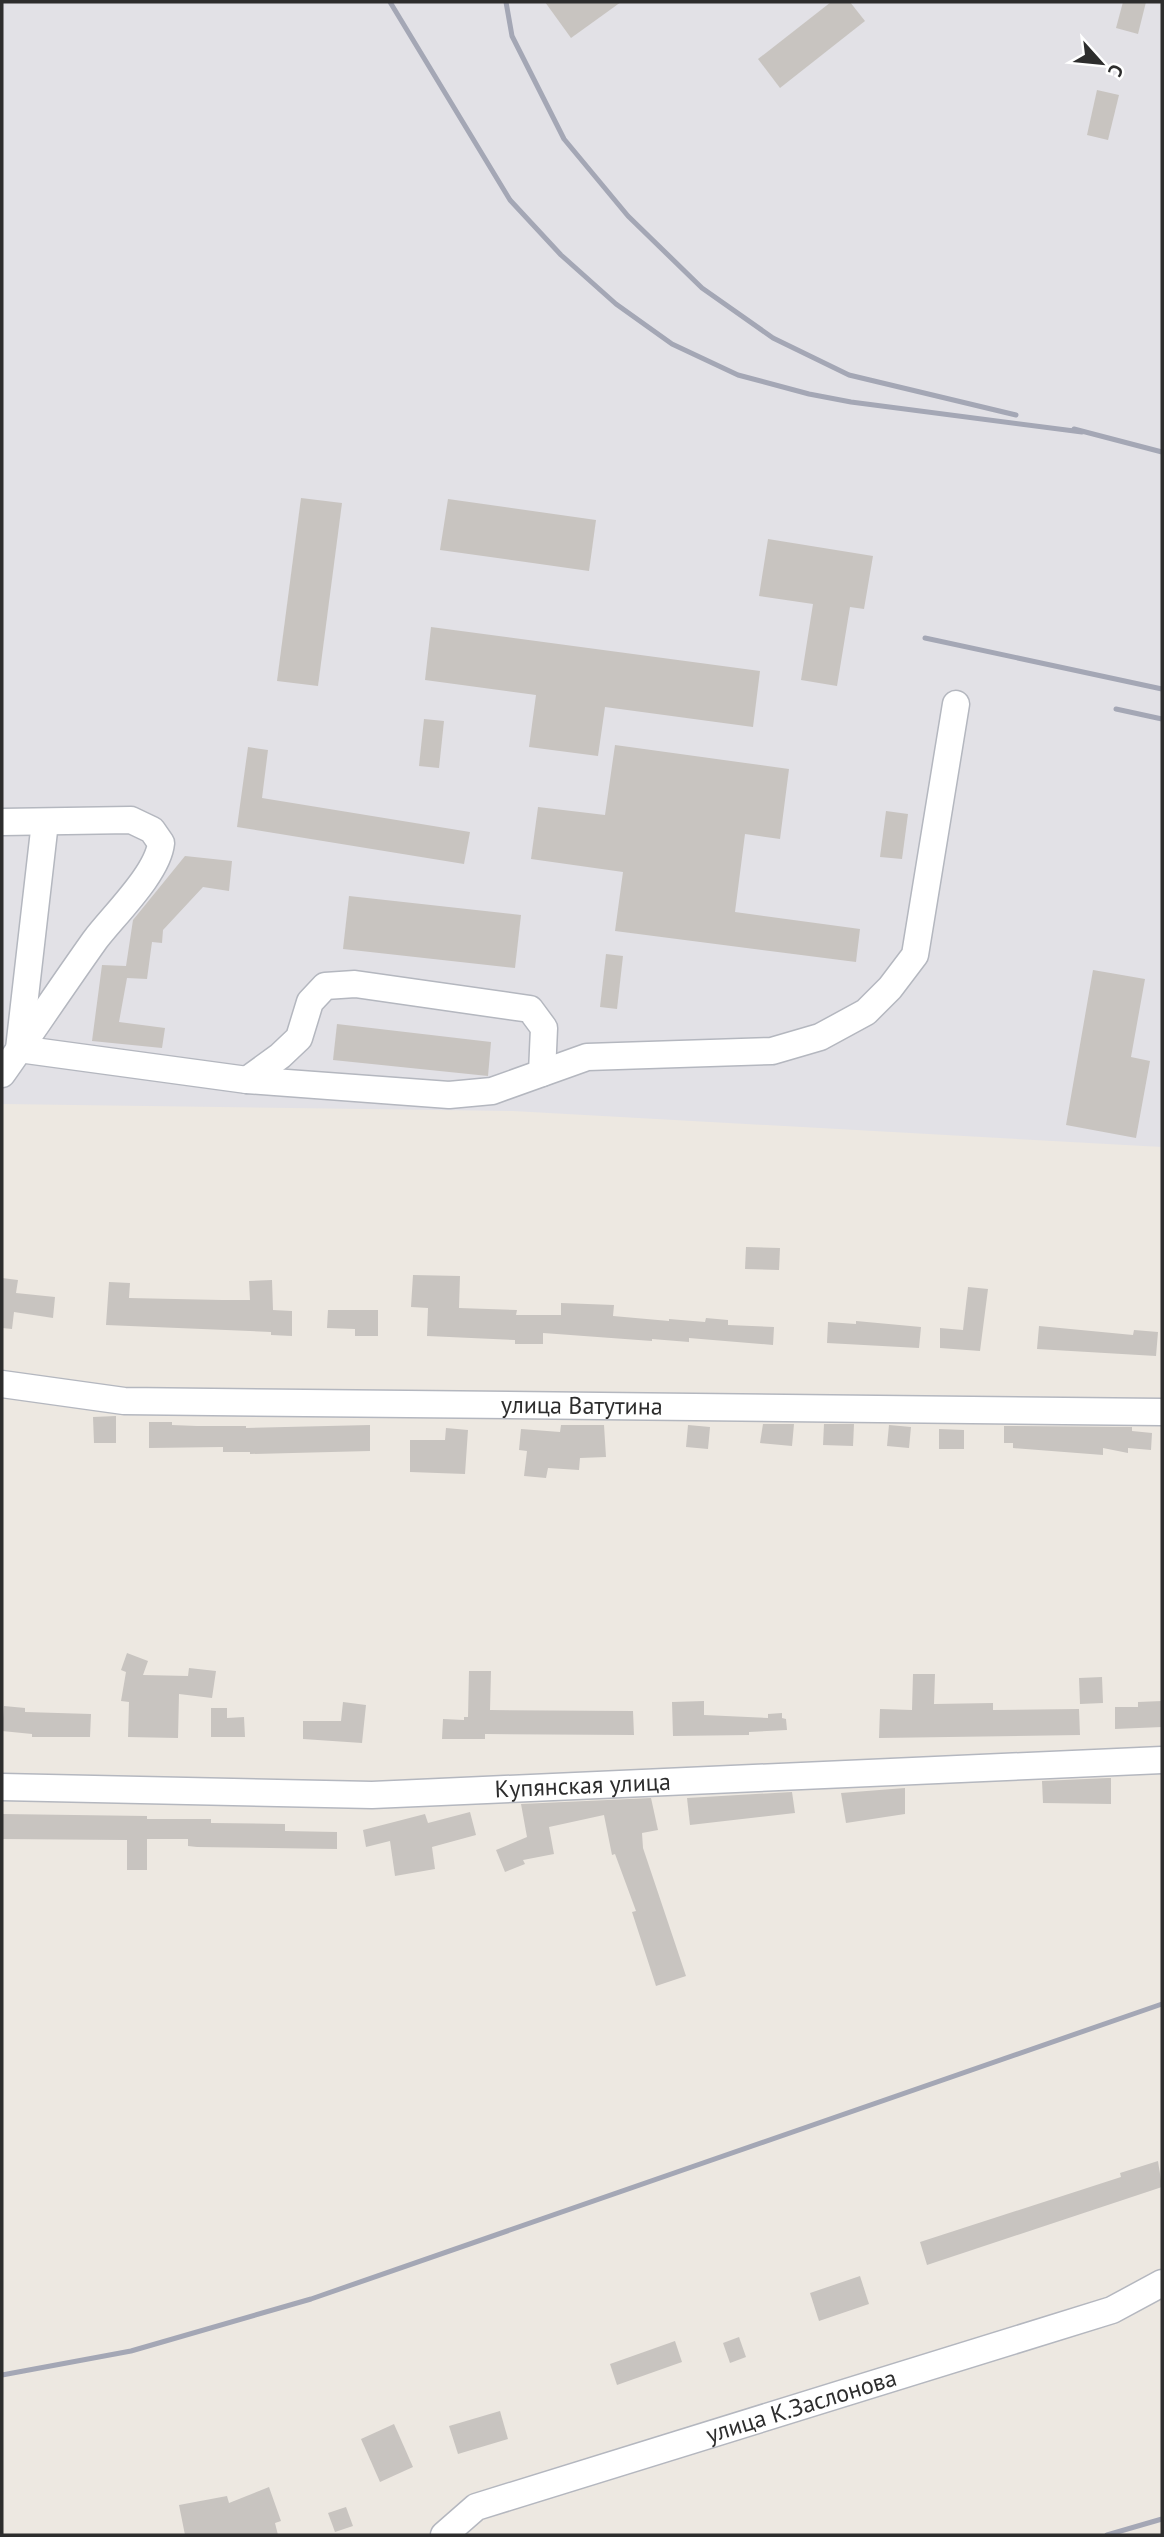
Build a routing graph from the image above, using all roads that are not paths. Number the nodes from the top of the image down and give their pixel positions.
1 (956, 704) dead end
2 (2, 822) edge
3 (45, 822) junction
4 (19, 1049) junction
5 (542, 1073) junction
6 (2, 1074) edge
7 (247, 1080) junction
8 (2, 1384) edge
9 (1162, 1412) edge
10 (1162, 1760) edge
11 (2, 1787) edge
12 (1162, 2283) edge
13 (444, 2535) edge

1 - 5 street
2 - 3 street
3 - 4 street
3 - 4 street
4 - 6 street
4 - 7 street
5 - 7 street
5 - 7 street
8 - 9 street, улица Ватутина
10 - 11 street, Купянская улица
12 - 13 street, улица К.Заслонова

